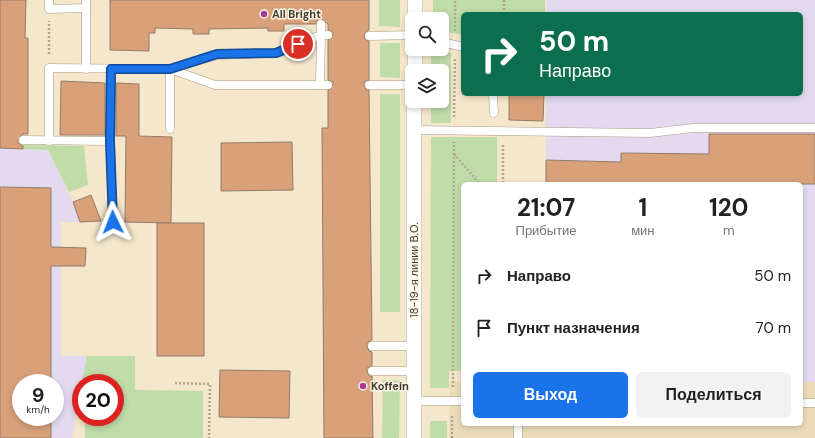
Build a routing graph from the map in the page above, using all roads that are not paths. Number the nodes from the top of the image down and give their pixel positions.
1 (49, 0) edge
2 (415, 0) edge
3 (86, 4) edge
4 (415, 12) edge
5 (321, 24) dead end
6 (325, 35) junction
7 (405, 35) edge
8 (369, 36) dead end
9 (449, 44) edge
10 (459, 46) edge
11 (86, 69) junction
12 (111, 69) junction
13 (170, 69) junction
14 (369, 85) dead end
15 (405, 85) edge
16 (493, 96) edge
17 (414, 108) edge
18 (494, 113) dead end
19 (815, 128) edge
20 (170, 129) dead end
21 (414, 130) junction
22 (23, 140) dead end
23 (49, 141) junction
24 (110, 141) junction
25 (113, 222) dead end
26 (372, 346) dead end
27 (414, 346) junction
28 (372, 371) dead end
29 (414, 371) junction
30 (414, 401) junction
31 (461, 401) edge
32 (803, 403) edge
33 (815, 403) edge
34 (518, 426) edge
35 (414, 438) edge
36 (518, 438) edge

1 - 3 lane
2 - 4 street
3 - 11 lane
5 - 6 lane
6 - 13 lane
6 - 13 lane
7 - 8 lane
9 - 10 lane
11 - 12 lane
11 - 23 lane
12 - 13 lane
12 - 24 lane
13 - 20 lane
14 - 15 lane
16 - 18 lane
17 - 21 street, 18-19-я линии В.О.
19 - 21 lane
21 - 27 street, 18-19-я линии В.О.
22 - 23 lane
23 - 24 lane
24 - 25 lane
26 - 27 lane
27 - 29 street, 18-19-я линии В.О.
28 - 29 lane
29 - 30 street, 18-19-я линии В.О.
30 - 31 lane
30 - 35 street, 18-19-я линии В.О.
32 - 33 lane
34 - 36 lane

